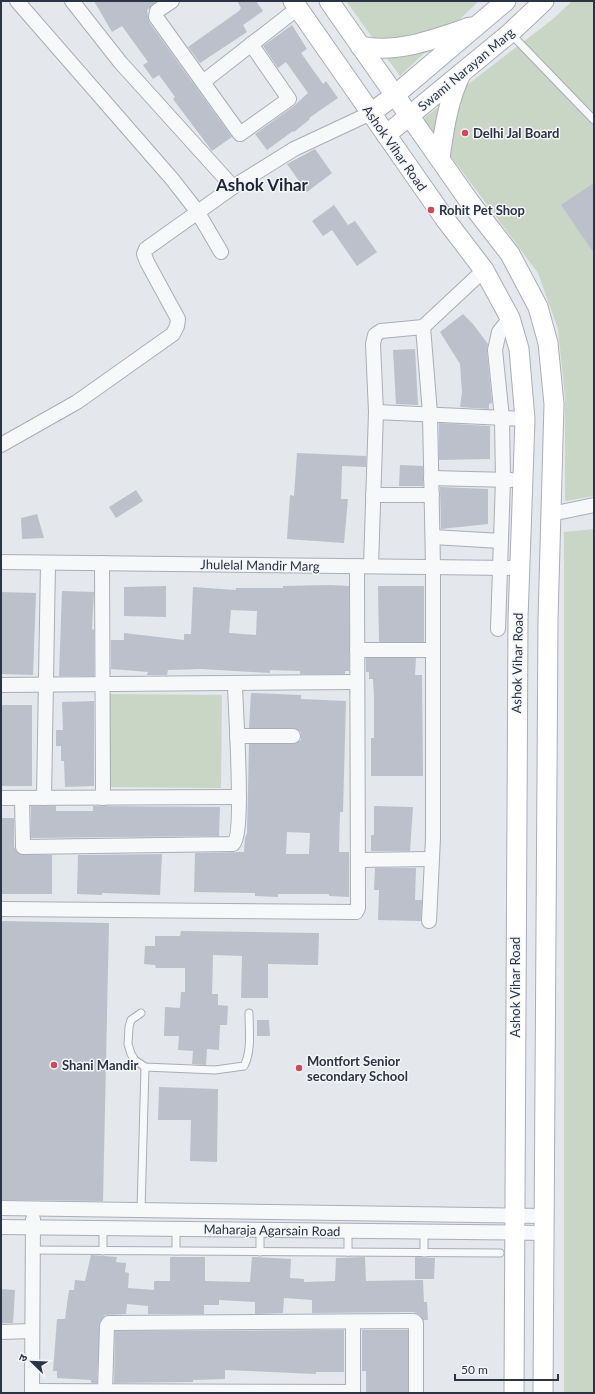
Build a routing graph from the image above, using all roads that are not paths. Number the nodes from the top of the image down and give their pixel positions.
1 (17, 1) edge
2 (72, 1) edge
3 (172, 1) edge
4 (329, 1) edge
5 (506, 1) edge
6 (544, 1) edge
7 (296, 4) edge
8 (480, 24) junction
9 (510, 33) junction
10 (251, 44) junction
11 (360, 46) junction
12 (461, 73) junction
13 (203, 82) junction
14 (395, 95) junction
15 (370, 113) junction
16 (410, 116) junction
17 (594, 120) edge
18 (386, 135) junction
19 (440, 158) junction
20 (232, 187) junction
21 (196, 211) junction
22 (221, 252) dead end
23 (484, 270) junction
24 (510, 318) junction
25 (423, 327) junction
26 (376, 412) junction
27 (430, 413) junction
28 (502, 418) junction
29 (524, 419) junction
30 (3, 440) edge
31 (431, 478) junction
32 (503, 480) junction
33 (522, 480) junction
34 (373, 495) junction
35 (432, 495) junction
36 (594, 505) edge
37 (551, 514) junction
38 (433, 538) junction
39 (501, 540) junction
40 (1, 562) edge
41 (48, 563) junction
42 (102, 563) junction
43 (364, 566) junction
44 (434, 567) junction
45 (500, 568) junction
46 (519, 568) junction
47 (498, 629) dead end
48 (357, 650) junction
49 (433, 650) junction
50 (357, 682) junction
51 (234, 683) junction
52 (46, 684) junction
53 (102, 684) junction
54 (1, 685) edge
55 (237, 736) junction
56 (293, 736) dead end
57 (239, 797) junction
58 (1, 798) edge
59 (22, 798) junction
60 (44, 798) junction
61 (103, 798) junction
62 (431, 859) junction
63 (358, 860) junction
64 (1, 909) edge
65 (429, 921) dead end
66 (249, 1013) dead end
67 (141, 1014) dead end
68 (145, 1067) junction
69 (1, 1208) edge
70 (32, 1209) junction
71 (141, 1210) junction
72 (514, 1224) junction
73 (544, 1224) junction
74 (1, 1227) edge
75 (33, 1228) junction
76 (103, 1228) junction
77 (176, 1229) junction
78 (260, 1230) junction
79 (348, 1231) junction
80 (424, 1232) junction
81 (32, 1250) junction
82 (103, 1251) junction
83 (176, 1251) junction
84 (260, 1252) junction
85 (348, 1252) junction
86 (424, 1253) junction
87 (500, 1253) dead end
88 (353, 1322) junction
89 (32, 1331) junction
90 (1, 1332) edge
91 (106, 1391) junction
92 (32, 1392) edge
93 (171, 1392) edge
94 (353, 1393) edge
95 (416, 1393) edge
96 (514, 1393) edge
97 (543, 1393) edge

1 - 21 street
2 - 20 street
3 - 13 street
4 - 11 main road
5 - 8 main road, Swami Narayan Marg
6 - 9 main road, Swami Narayan Marg
7 - 10 street
7 - 15 main road, Ashok Vihar Road
8 - 11 main road
8 - 14 main road, Swami Narayan Marg
9 - 12 main road, Swami Narayan Marg
9 - 17 lane
10 - 13 street
10 - 13 street
11 - 14 main road
12 - 16 main road, Swami Narayan Marg
12 - 19 main road
14 - 15 main road, Swami Narayan Marg
14 - 16 main road
15 - 18 main road, Ashok Vihar Road
15 - 20 street
16 - 18 main road, Swami Narayan Marg
16 - 19 main road
18 - 23 main road, Ashok Vihar Road
19 - 37 main road
20 - 21 street
21 - 22 street
21 - 30 street
23 - 24 main road, Ashok Vihar Road
23 - 25 street
24 - 28 street
24 - 29 main road, Ashok Vihar Road
25 - 26 street
25 - 27 street
26 - 27 street
26 - 34 street
27 - 28 street
27 - 31 street
28 - 29 street
28 - 32 street
29 - 33 main road, Ashok Vihar Road
31 - 32 street
31 - 35 street
32 - 33 street
32 - 39 street
33 - 46 main road, Ashok Vihar Road
34 - 35 street
34 - 43 street
35 - 38 street
36 - 37 street
37 - 73 main road
38 - 39 street
38 - 44 street
39 - 45 street
40 - 41 street, Jhulelal Mandir Marg
41 - 42 street, Jhulelal Mandir Marg
41 - 52 street
42 - 43 street, Jhulelal Mandir Marg
42 - 53 street
43 - 44 street, Jhulelal Mandir Marg
43 - 48 street
44 - 45 street, Jhulelal Mandir Marg
44 - 49 street
45 - 46 street, Jhulelal Mandir Marg
45 - 47 street
46 - 72 main road, Ashok Vihar Road
48 - 49 street
48 - 50 street
49 - 62 street
50 - 51 street
50 - 63 street
51 - 53 street
51 - 55 street
52 - 53 street
52 - 54 street
52 - 60 street
53 - 61 street
55 - 56 street
55 - 57 street
57 - 59 street
57 - 61 street
58 - 59 street
59 - 60 street
60 - 61 street
62 - 63 street
62 - 65 street
63 - 64 street
66 - 68 lane
67 - 68 lane
68 - 71 lane
69 - 70 street
70 - 71 street
70 - 75 street
71 - 72 street
72 - 73 street
72 - 80 street, Maharaja Agarsain Road
72 - 96 main road, Ashok Vihar Road
73 - 97 main road
74 - 75 street, Maharaja Agarsain Road
75 - 76 street, Maharaja Agarsain Road
75 - 81 street
76 - 77 street, Maharaja Agarsain Road
76 - 82 lane
77 - 78 street, Maharaja Agarsain Road
77 - 83 lane
78 - 79 street, Maharaja Agarsain Road
78 - 84 lane
79 - 80 street, Maharaja Agarsain Road
79 - 85 lane
80 - 86 lane
81 - 82 lane
81 - 89 street
82 - 83 lane
83 - 84 lane
84 - 85 lane
85 - 86 lane
86 - 87 lane
88 - 91 street
88 - 94 street
88 - 95 street
89 - 90 street
89 - 92 street
91 - 92 street
91 - 93 street
93 - 94 street

